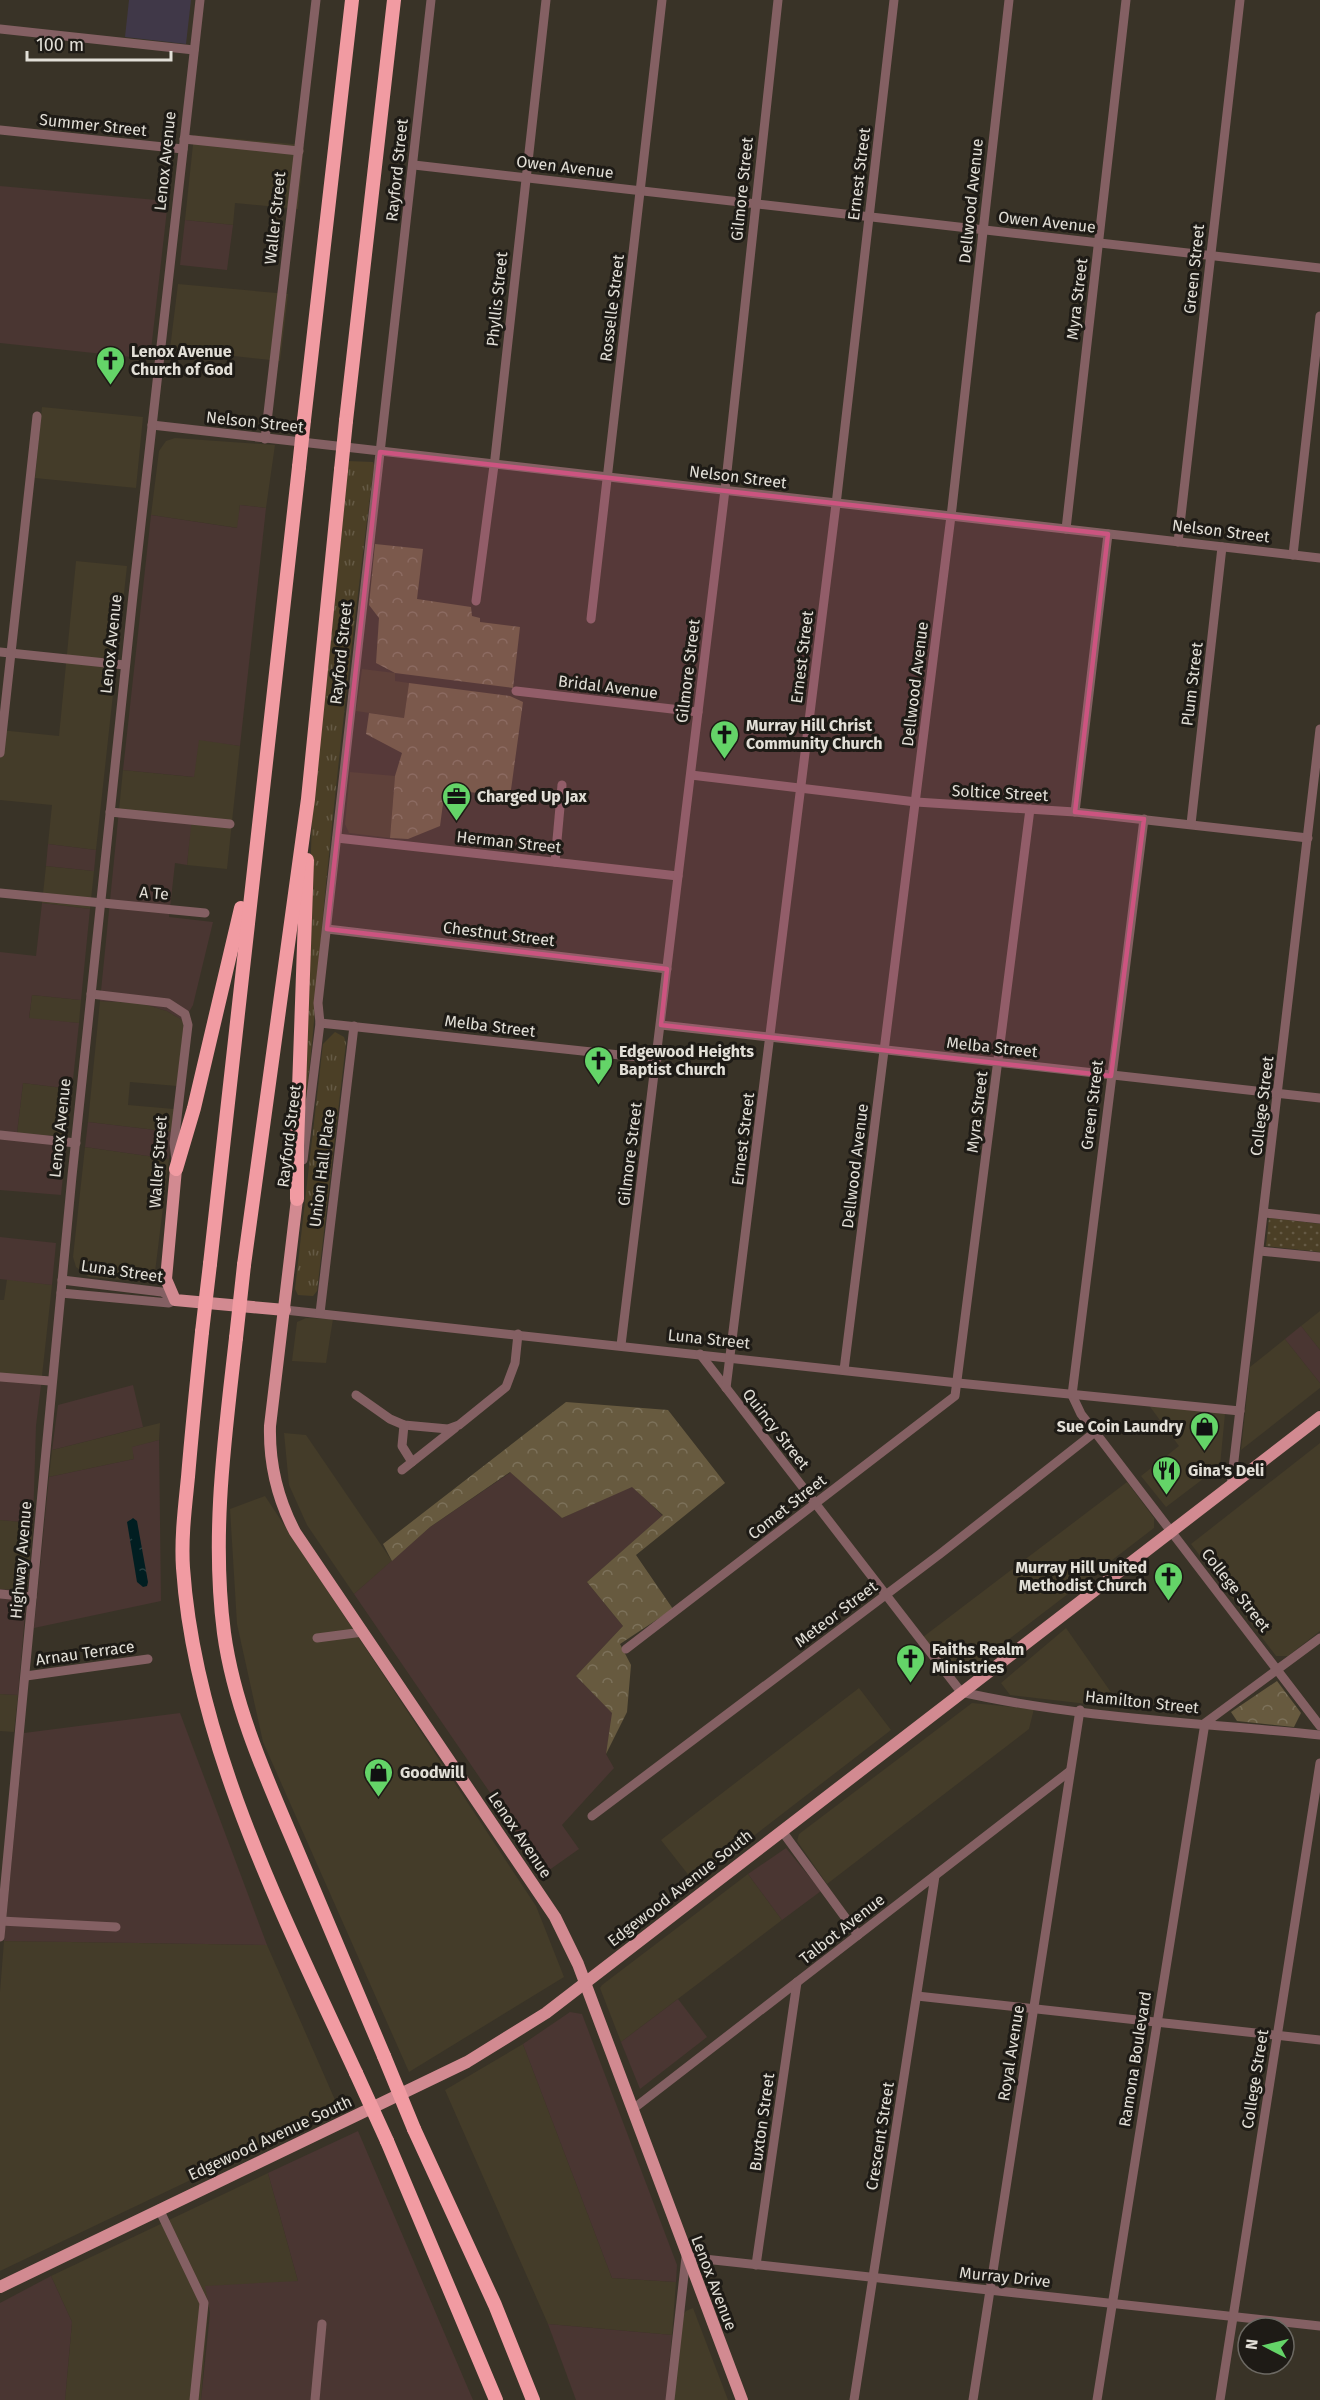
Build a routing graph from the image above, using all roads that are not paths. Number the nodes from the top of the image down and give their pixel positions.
1 (200, 0) edge
2 (316, 0) edge
3 (352, 0) edge
4 (394, 0) edge
5 (432, 0) edge
6 (546, 0) edge
7 (662, 0) edge
8 (778, 0) edge
9 (894, 0) edge
10 (1009, 0) edge
11 (1126, 0) edge
12 (1240, 0) edge
13 (0, 28) edge
14 (194, 50) junction
15 (0, 130) edge
16 (184, 144) junction
17 (299, 151) junction
18 (414, 165) junction
19 (526, 177) junction
20 (640, 192) junction
21 (755, 205) junction
22 (869, 217) junction
23 (983, 230) junction
24 (1099, 243) junction
25 (1211, 255) junction
26 (1320, 268) edge
27 (1320, 316) edge
28 (36, 416) dead end
29 (152, 425) junction
30 (266, 438) junction
31 (380, 452) junction
32 (494, 464) junction
33 (608, 477) junction
34 (725, 490) junction
35 (836, 503) junction
36 (951, 517) junction
37 (1066, 529) junction
38 (1108, 534) junction
39 (1178, 542) junction
40 (1222, 547) junction
41 (1293, 555) junction
42 (1320, 558) edge
43 (476, 601) dead end
44 (591, 619) dead end
45 (5, 653) edge
46 (125, 665) junction
47 (516, 691) dead end
48 (698, 712) junction
49 (1320, 729) edge
50 (0, 753) edge
51 (266, 761) junction
52 (691, 775) junction
53 (562, 785) dead end
54 (801, 790) junction
55 (308, 799) junction
56 (916, 802) junction
57 (1030, 809) junction
58 (110, 812) junction
59 (1075, 812) junction
60 (1144, 819) junction
61 (230, 824) dead end
62 (1191, 824) junction
63 (337, 838) junction
64 (1308, 838) junction
65 (555, 862) junction
66 (678, 876) junction
67 (0, 893) edge
68 (100, 904) junction
69 (205, 914) dead end
70 (327, 929) junction
71 (667, 969) junction
72 (91, 994) junction
73 (320, 1023) junction
74 (661, 1025) junction
75 (354, 1026) junction
76 (771, 1038) junction
77 (885, 1051) junction
78 (657, 1059) junction
79 (999, 1063) junction
80 (1111, 1076) junction
81 (1278, 1094) junction
82 (1320, 1098) edge
83 (0, 1135) edge
84 (76, 1143) junction
85 (176, 1169) junction
86 (297, 1199) junction
87 (1265, 1213) junction
88 (1320, 1219) edge
89 (1260, 1251) junction
90 (1320, 1257) edge
91 (62, 1280) junction
92 (61, 1293) junction
93 (175, 1300) junction
94 (285, 1310) junction
95 (320, 1313) junction
96 (518, 1334) junction
97 (621, 1345) junction
98 (700, 1354) junction
99 (730, 1358) junction
100 (844, 1370) junction
101 (0, 1377) edge
102 (50, 1381) junction
103 (958, 1383) junction
104 (726, 1388) junction
105 (356, 1395) dead end
106 (1072, 1395) junction
107 (1240, 1411) junction
108 (1320, 1417) edge
109 (404, 1425) junction
110 (459, 1425) junction
111 (1095, 1432) junction
112 (412, 1462) junction
113 (402, 1470) dead end
114 (1231, 1486) junction
115 (815, 1504) junction
116 (1171, 1531) junction
117 (0, 1594) edge
118 (885, 1595) junction
119 (32, 1597) junction
120 (363, 1632) junction
121 (317, 1638) dead end
122 (1320, 1638) edge
123 (626, 1649) dead end
124 (148, 1659) dead end
125 (1279, 1670) junction
126 (26, 1676) junction
127 (962, 1692) junction
128 (1080, 1710) junction
129 (1205, 1724) junction
130 (1320, 1726) edge
131 (1320, 1735) edge
132 (1320, 1763) edge
133 (1070, 1772) junction
134 (592, 1816) dead end
135 (782, 1831) junction
136 (5, 1835) edge
137 (935, 1876) junction
138 (2, 1921) junction
139 (116, 1927) dead end
140 (858, 1935) junction
141 (0, 1937) edge
142 (797, 1982) junction
143 (585, 1983) junction
144 (918, 1996) junction
145 (1033, 2009) junction
146 (1156, 2022) junction
147 (1278, 2036) junction
148 (1320, 2040) edge
149 (633, 2109) junction
150 (159, 2209) junction
151 (686, 2257) junction
152 (756, 2265) junction
153 (873, 2277) junction
154 (0, 2287) edge
155 (990, 2291) junction
156 (1112, 2304) junction
157 (1233, 2317) junction
158 (322, 2324) dead end
159 (1320, 2326) edge
160 (517, 2359) junction
161 (194, 2400) edge
162 (315, 2400) edge
163 (496, 2400) edge
164 (533, 2400) edge
165 (542, 2400) edge
166 (670, 2400) edge
167 (742, 2400) edge
168 (854, 2400) edge
169 (973, 2400) edge
170 (1097, 2400) edge
171 (1220, 2400) edge

1 - 14 street, Lenox Avenue
2 - 17 street, Waller Street
3 - 51 highway, bridge
4 - 55 highway, bridge
5 - 18 street, Rayford Street
6 - 19 street, Phyllis Street
7 - 20 street, Rosselle Street
8 - 21 street, Gilmore Street
9 - 22 street, Ernest Street
10 - 23 street, Dellwood Avenue
11 - 24 street, Myra Street
12 - 25 street, Green Street
13 - 14 street
14 - 16 street, Lenox Avenue
15 - 16 street, Summer Street
16 - 17 street
16 - 29 street, Lenox Avenue
17 - 30 street, Waller Street
18 - 19 street, Owen Avenue
18 - 31 street, Rayford Street
19 - 20 street, Owen Avenue
19 - 32 street, Phyllis Street
20 - 21 street, Owen Avenue
20 - 33 street, Rosselle Street
21 - 22 street, Owen Avenue
21 - 34 street, Gilmore Street
22 - 23 street, Owen Avenue
22 - 35 street, Ernest Street
23 - 24 street, Owen Avenue
23 - 36 street, Dellwood Avenue
24 - 25 street, Owen Avenue
24 - 37 street, Myra Street
25 - 26 street, Owen Avenue
25 - 39 street, Green Street
27 - 41 street
28 - 45 street
29 - 30 street, Nelson Street
29 - 46 street, Lenox Avenue
30 - 31 street, Nelson Street
31 - 32 street, Nelson Street
31 - 63 street, Rayford Street
32 - 33 street, Nelson Street
32 - 43 street, Phyllis Street
33 - 34 street, Nelson Street
33 - 44 street, Rosselle Street
34 - 35 street, Nelson Street
34 - 48 street, Gilmore Street
35 - 36 street, Nelson Street
35 - 54 street, Ernest Street
36 - 37 street, Nelson Street
36 - 56 street, Dellwood Avenue
37 - 38 street, Nelson Street
38 - 39 street, Nelson Street
38 - 59 street
39 - 40 street, Nelson Street
40 - 41 street, Nelson Street
40 - 62 street, Plum Street
41 - 42 street, Nelson Street
45 - 46 street
45 - 50 street
46 - 58 street, Lenox Avenue
47 - 48 street, Bridal Avenue
48 - 52 street, Gilmore Street
49 - 64 street, College Street
51 - 85 highway
51 - 163 highway, bridge
52 - 54 street, Soltice Street
52 - 66 street, Gilmore Street
53 - 65 street
54 - 56 street, Soltice Street
54 - 76 street, Ernest Street
55 - 86 highway
55 - 160 highway, bridge
56 - 57 street, Soltice Street
56 - 77 street, Dellwood Avenue
57 - 59 street, Soltice Street
57 - 79 street, Myra Street
58 - 61 street
58 - 68 street, Lenox Avenue
59 - 60 street, Soltice Street
60 - 62 street, Soltice Street
60 - 80 street, Green Street
62 - 64 street, Soltice Street
63 - 65 street, Herman Street
63 - 70 street, Rayford Street
64 - 81 street, College Street
65 - 66 street, Herman Street
66 - 71 street, Gilmore Street
67 - 68 street, A Te
68 - 69 street, A Te
68 - 72 street, Lenox Avenue
70 - 71 street, Chestnut Street
70 - 73 street, Rayford Street
71 - 74 street, Gilmore Street
72 - 84 street, Lenox Avenue
72 - 85 street, Waller Street
73 - 75 street, Melba Street
73 - 86 street, Rayford Street
74 - 76 street, Melba Street
74 - 78 street, Gilmore Street
75 - 78 street, Melba Street
75 - 95 street, Union Hall Place
76 - 77 street, Melba Street
76 - 99 street, Ernest Street
77 - 79 street, Melba Street
77 - 100 street, Dellwood Avenue
78 - 97 street, Gilmore Street
79 - 80 street, Melba Street
79 - 103 street, Myra Street
80 - 81 street, Melba Street
80 - 106 street, Green Street
81 - 82 street, Melba Street
81 - 87 street, College Street
83 - 84 street
84 - 91 street, Lenox Avenue
85 - 93 main road, Waller Street
86 - 94 main road, Rayford Street
87 - 88 street
87 - 89 street, College Street
89 - 90 street
89 - 107 street, College Street
91 - 92 street, Lenox Avenue
91 - 93 street, Luna Street
92 - 93 street, Luna Street
92 - 102 street, Highway Avenue
93 - 94 main road, Luna Street
94 - 95 street, Luna Street
94 - 120 main road, Lenox Avenue
95 - 96 street, Luna Street
96 - 97 street, Luna Street
96 - 110 street
97 - 98 street, Luna Street
98 - 99 street, Luna Street
98 - 104 street, Quincy Street
99 - 100 street, Luna Street
99 - 104 street, Ernest Street
100 - 103 street, Luna Street
101 - 102 street
102 - 119 street, Highway Avenue
103 - 106 street, Luna Street
103 - 115 street, Comet Street
104 - 115 street, Quincy Street
105 - 109 street
106 - 107 street, Luna Street
106 - 111 street, College Street
107 - 114 street, College Street
108 - 114 main road, Edgewood Avenue South
109 - 110 street
109 - 112 street
110 - 112 street
111 - 116 street, College Street
111 - 118 street, Meteor Street
112 - 113 street
114 - 116 main road, Edgewood Avenue South
115 - 118 street, Quincy Street
115 - 123 street, Comet Street
116 - 125 street, College Street
116 - 127 main road, Edgewood Avenue South
117 - 119 street
118 - 127 street, Quincy Street
118 - 134 street, Meteor Street
119 - 126 street, Highway Avenue
120 - 121 street
120 - 143 main road, Lenox Avenue
122 - 125 street
124 - 126 street, Arnau Terrace
125 - 129 street
125 - 130 street, College Street
126 - 136 street, Highway Avenue
127 - 128 street, Hamilton Street
127 - 135 main road, Edgewood Avenue South
128 - 129 street, Hamilton Street
128 - 133 street, Royal Avenue
129 - 131 street, Hamilton Street
129 - 146 street, Ramona Boulevard
132 - 147 street, College Street
133 - 137 street, Talbot Avenue
133 - 145 street, Royal Avenue
135 - 140 street
135 - 143 main road, Edgewood Avenue South
136 - 138 street, Highway Avenue
137 - 140 street, Talbot Avenue
137 - 144 street, Crescent Street
138 - 139 street
138 - 141 street, Highway Avenue
140 - 142 street, Talbot Avenue
142 - 149 street, Talbot Avenue
142 - 152 street, Buxton Street
143 - 149 main road, Lenox Avenue
143 - 150 main road, Edgewood Avenue South
144 - 145 street
144 - 153 street, Crescent Street
145 - 146 street
145 - 155 street, Royal Avenue
146 - 147 street
146 - 156 street, Ramona Boulevard
147 - 148 street
147 - 157 street, College Street
149 - 151 main road, Lenox Avenue
150 - 154 main road, Edgewood Avenue South
150 - 161 street
151 - 152 street, Murray Drive
151 - 166 street
151 - 167 main road, Lenox Avenue
152 - 153 street, Murray Drive
153 - 155 street, Murray Drive
153 - 168 street, Crescent Street
155 - 156 street, Murray Drive
155 - 169 street, Royal Avenue
156 - 157 street, Murray Drive
156 - 170 street, Ramona Boulevard
157 - 159 street, Murray Drive
157 - 171 street, College Street
158 - 162 street
160 - 164 highway
160 - 165 highway

